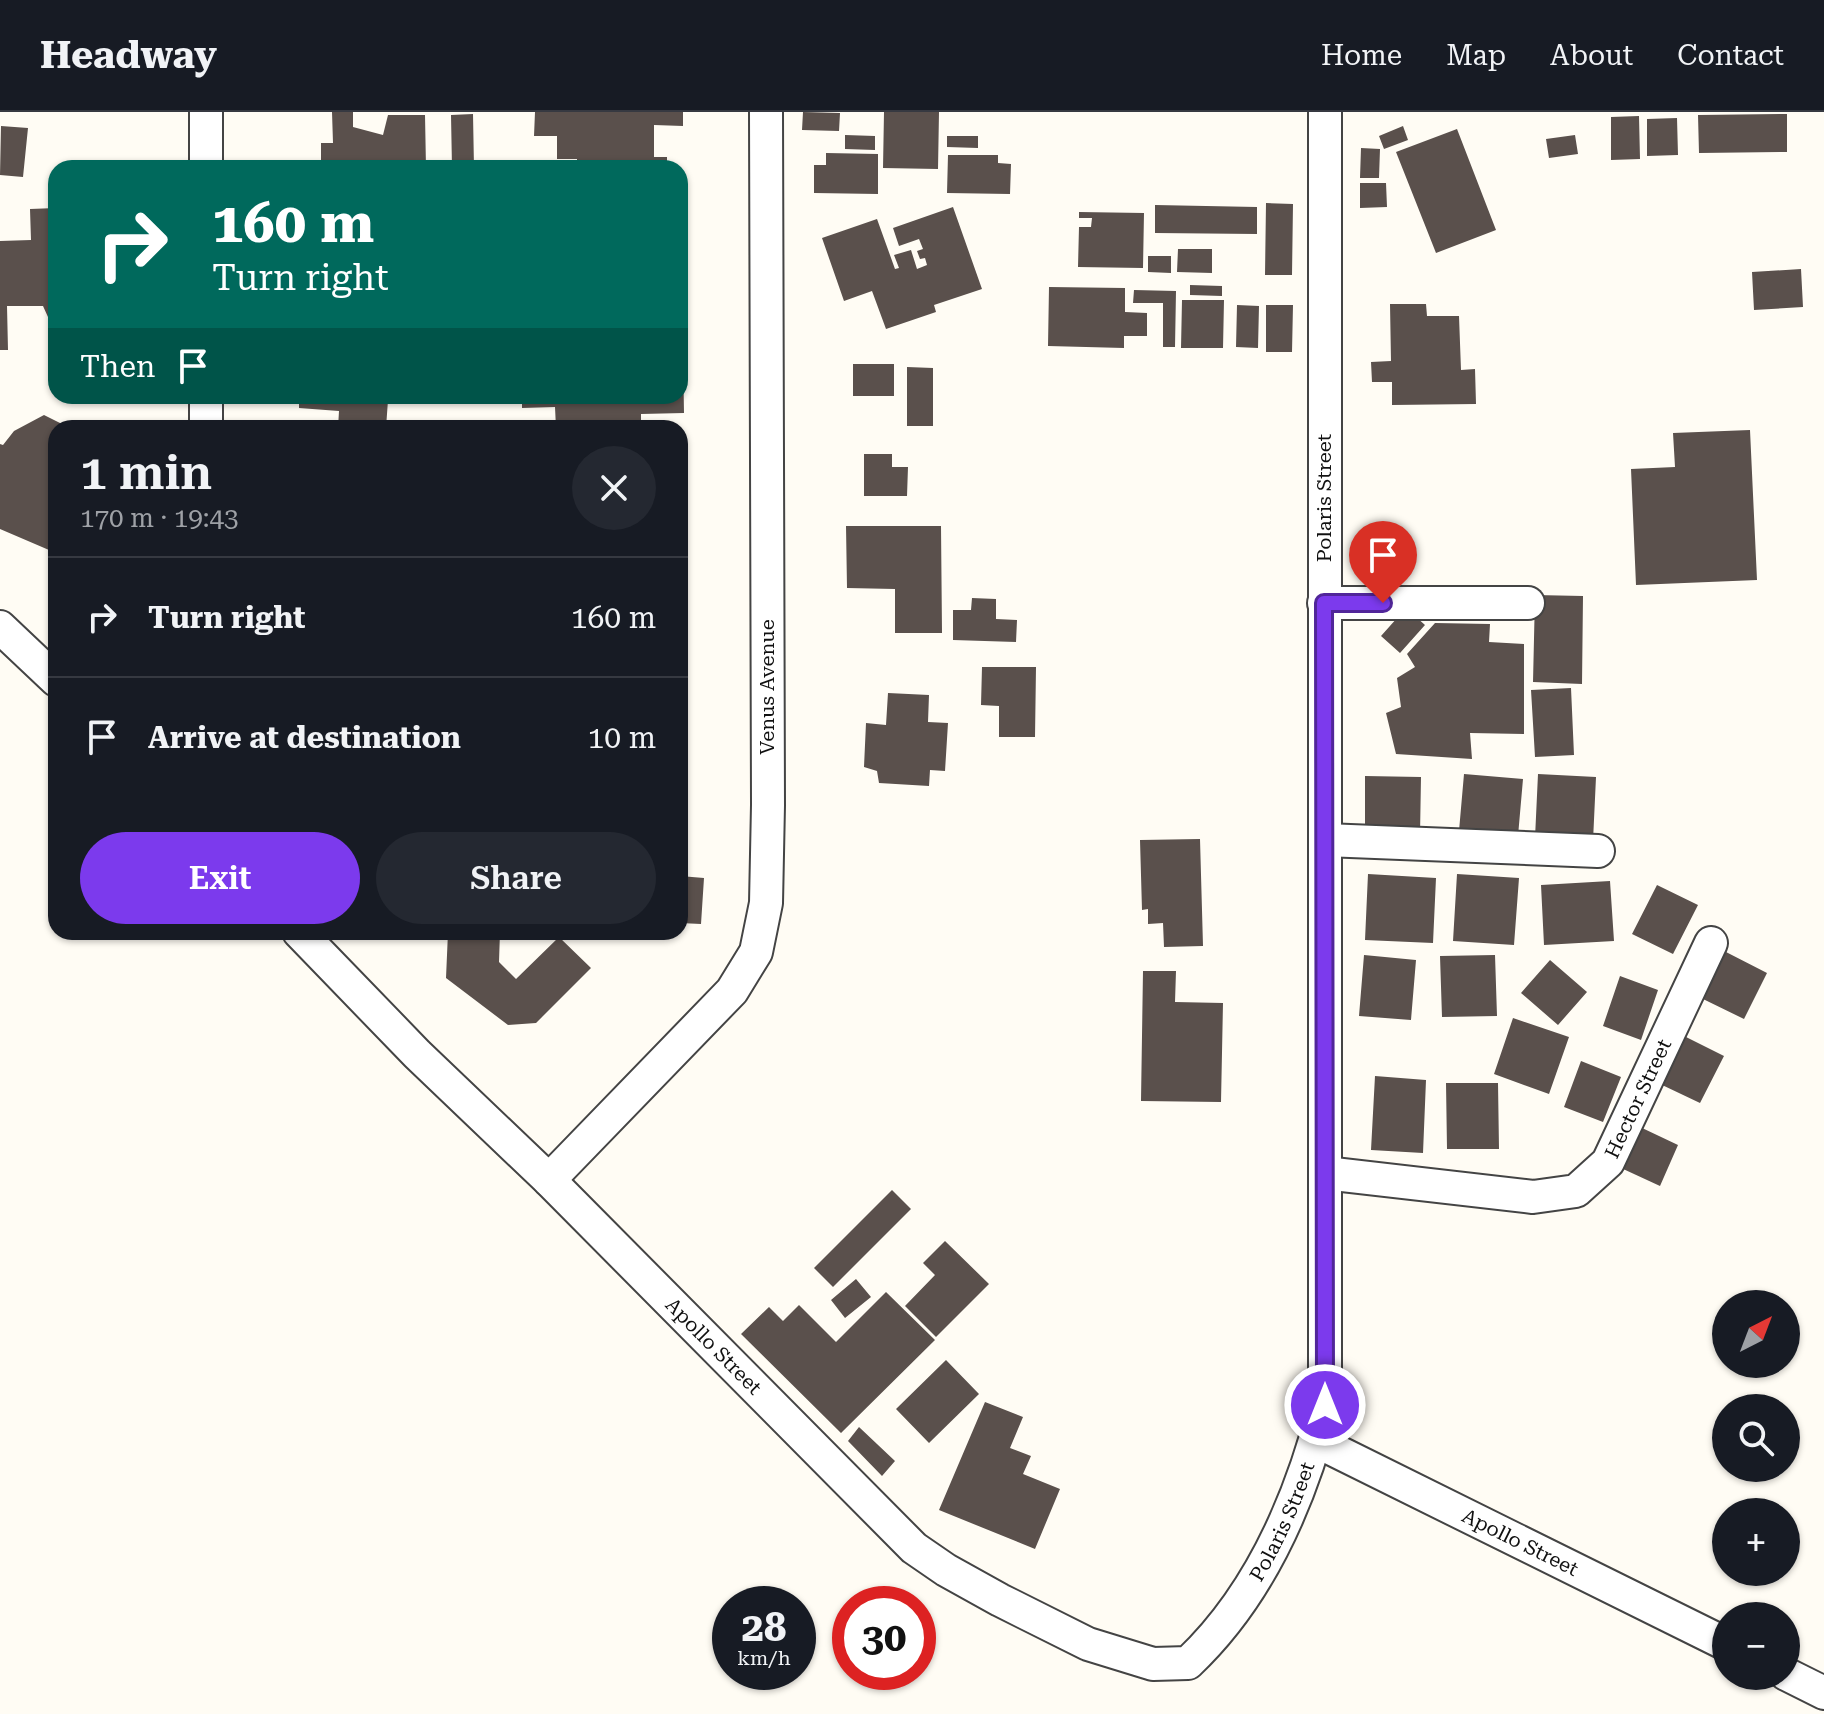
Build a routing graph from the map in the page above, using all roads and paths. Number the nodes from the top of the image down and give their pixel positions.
1 (206, 112) edge
2 (766, 112) edge
3 (1325, 112) edge
4 (206, 160) edge
5 (1324, 603) junction
6 (1528, 603) dead end
7 (0, 627) edge
8 (48, 672) edge
9 (1325, 840) junction
10 (1598, 851) dead end
11 (307, 940) edge
12 (1711, 943) dead end
13 (1325, 1173) junction
14 (549, 1180) junction
15 (1316, 1441) junction
16 (1712, 1637) edge
17 (1188, 1663) joint
18 (1800, 1681) edge
19 (1824, 1693) edge

1 - 4 street
2 - 14 street, Venus Avenue
3 - 5 street, Polaris Street
5 - 6 street
5 - 9 street, Polaris Street
7 - 8 street
9 - 10 street
9 - 13 street, Polaris Street
11 - 14 street, Apollo Street
12 - 13 street, Hector Street
13 - 15 street, Polaris Street
14 - 17 street, Apollo Street
15 - 16 street, Apollo Street
15 - 17 street, Polaris Street
18 - 19 street

